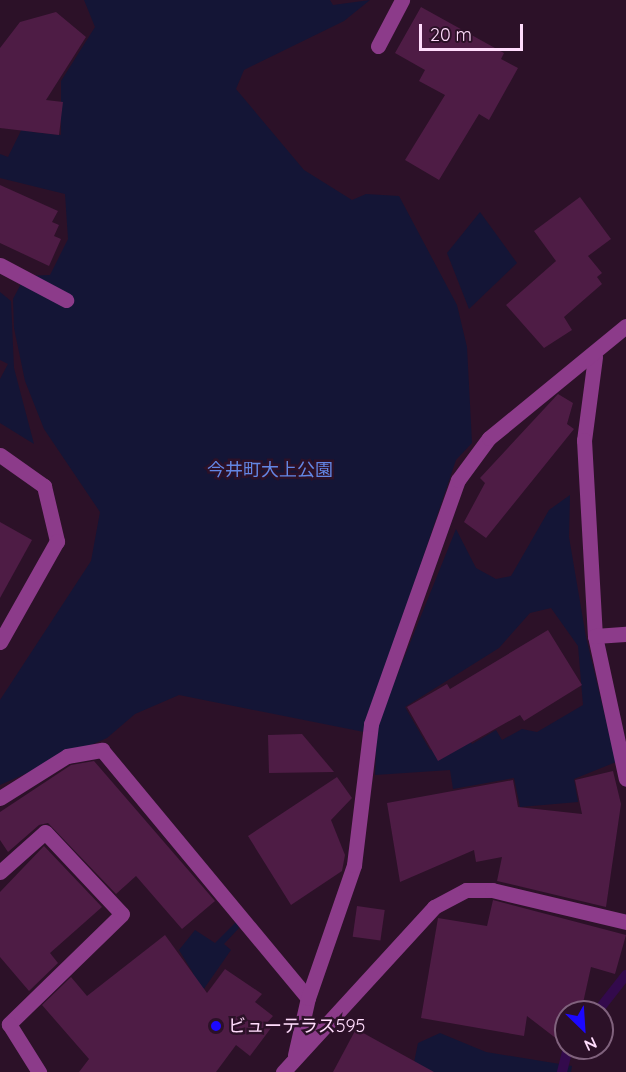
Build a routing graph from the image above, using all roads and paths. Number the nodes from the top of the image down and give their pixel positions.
1 (402, 0) edge
2 (378, 46) dead end
3 (0, 265) edge
4 (66, 300) dead end
5 (626, 326) edge
6 (595, 357) junction
7 (0, 455) edge
8 (626, 634) edge
9 (594, 636) junction
10 (0, 642) edge
11 (626, 779) edge
12 (0, 798) edge
13 (0, 872) edge
14 (626, 922) edge
15 (308, 998) junction
16 (295, 1055) junction
17 (39, 1072) edge
18 (283, 1072) edge

1 - 2 street
3 - 4 street
5 - 6 street
6 - 9 street
6 - 15 street
7 - 10 street
8 - 9 street
9 - 11 street
12 - 15 street
13 - 17 street
14 - 16 street
15 - 16 street
16 - 18 street

